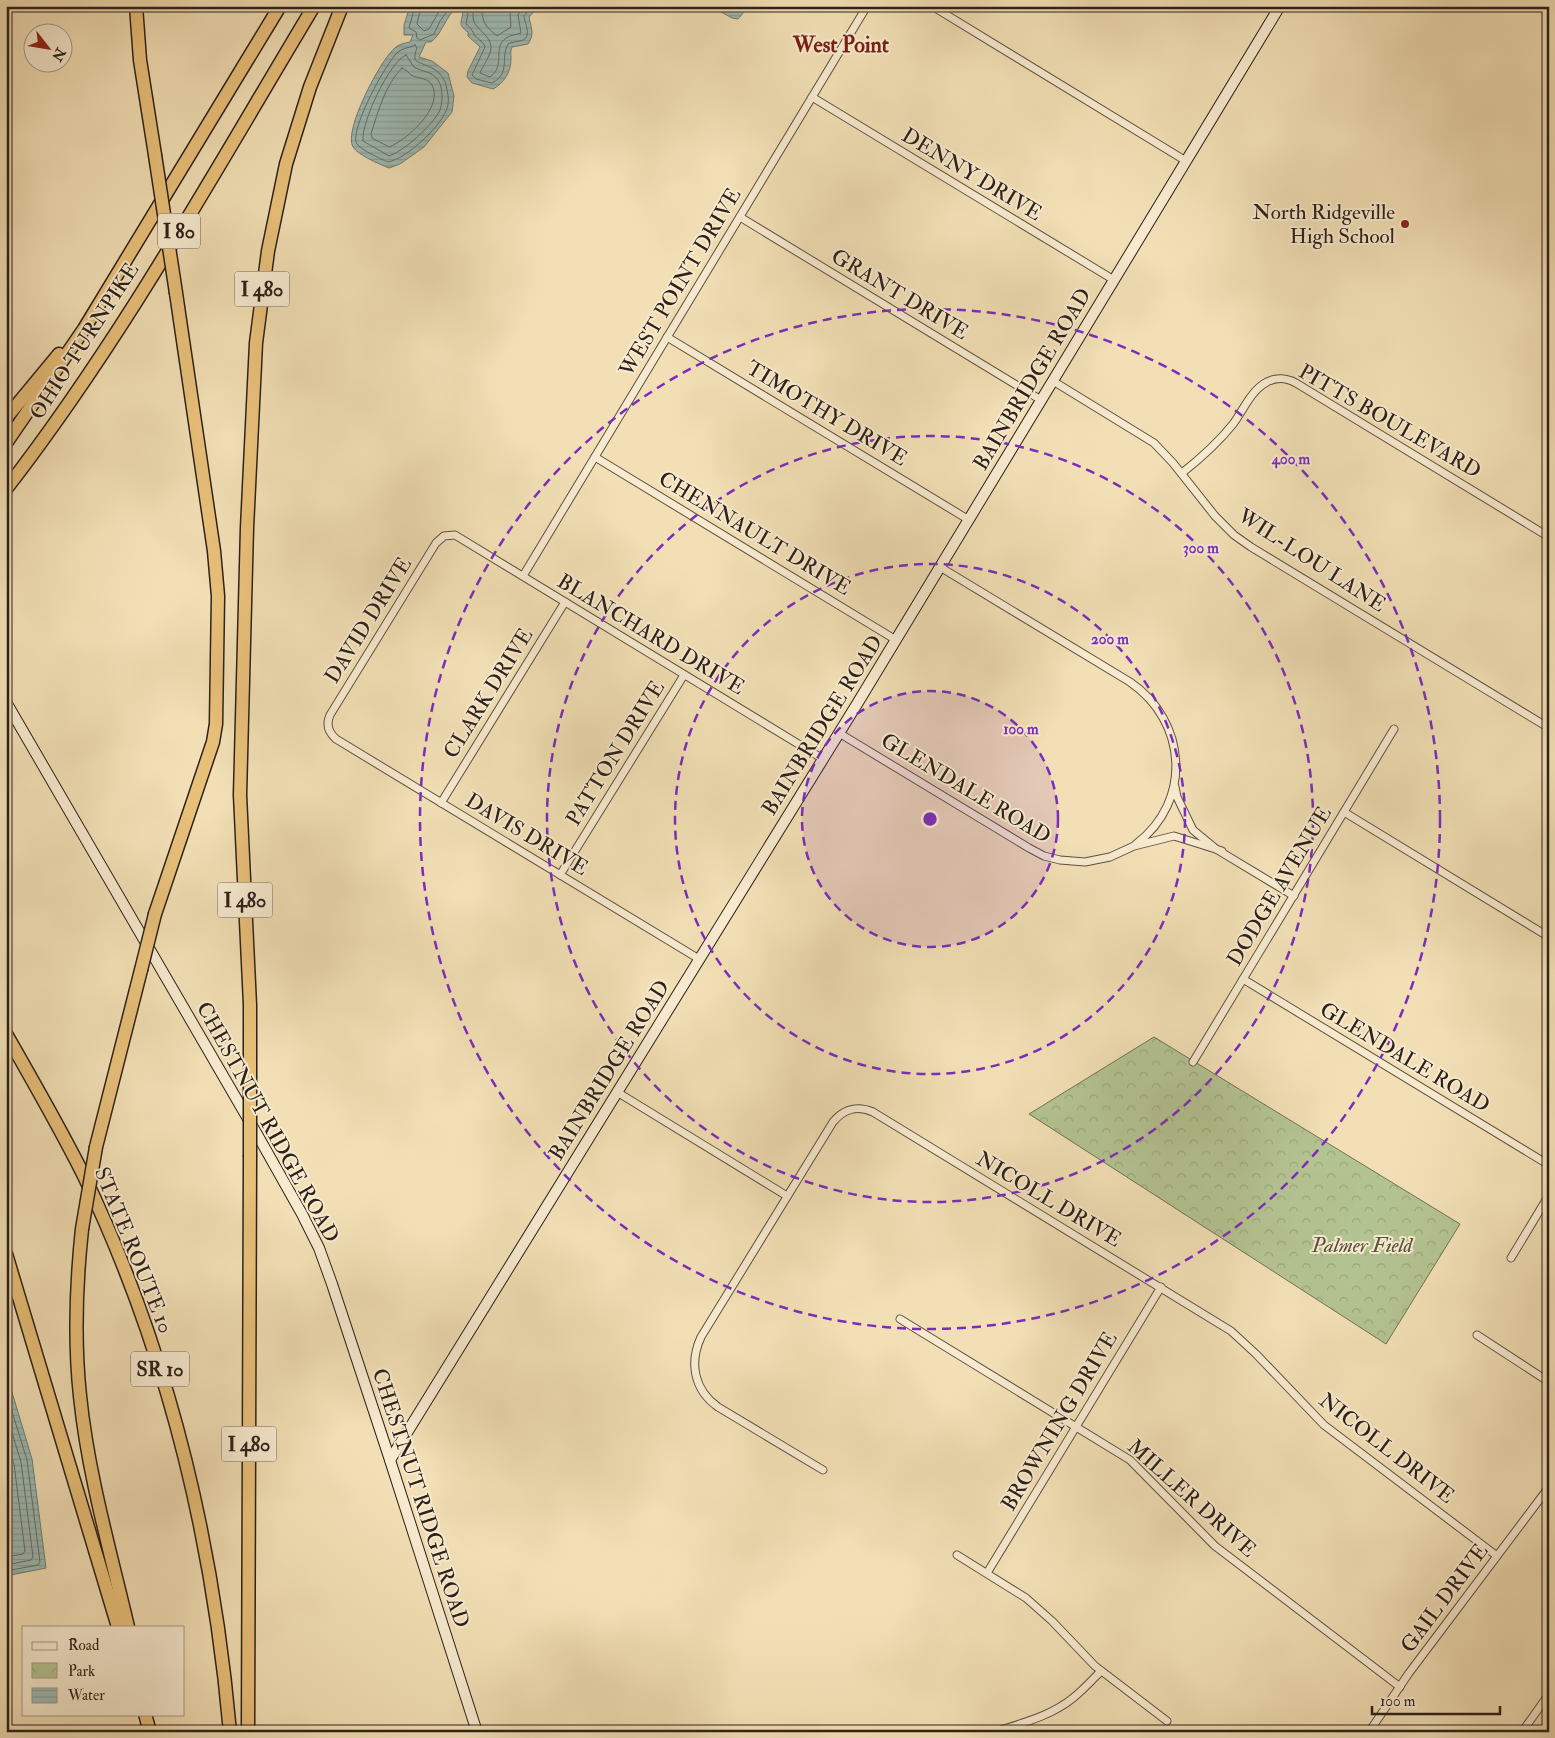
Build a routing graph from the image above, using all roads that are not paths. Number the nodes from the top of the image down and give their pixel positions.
1 (136, 6) edge
2 (280, 6) edge
3 (314, 6) edge
4 (342, 6) edge
5 (867, 6) edge
6 (932, 6) edge
7 (1274, 8) edge
8 (812, 97) junction
9 (1186, 161) junction
10 (740, 217) junction
11 (1114, 280) junction
12 (84, 329) junction
13 (668, 337) junction
14 (1053, 381) junction
15 (1041, 400) junction
16 (6, 418) edge
17 (6, 443) edge
18 (595, 457) junction
19 (1182, 473) junction
20 (6, 488) edge
21 (969, 520) junction
22 (1549, 537) edge
23 (460, 538) joint
24 (940, 567) junction
25 (523, 576) junction
26 (565, 602) junction
27 (896, 640) junction
28 (684, 675) junction
29 (6, 702) edge
30 (1549, 728) edge
31 (1394, 729) dead end
32 (839, 733) junction
33 (336, 739) joint
34 (823, 759) junction
35 (1174, 784) junction
36 (441, 802) junction
37 (1344, 812) junction
38 (1134, 846) junction
39 (1222, 851) junction
40 (560, 875) junction
41 (1294, 896) junction
42 (1549, 937) edge
43 (699, 960) junction
44 (1243, 979) junction
45 (6, 1034) edge
46 (1193, 1062) dead end
47 (617, 1092) junction
48 (1549, 1165) edge
49 (1549, 1195) edge
50 (787, 1196) junction
51 (6, 1254) edge
52 (1510, 1258) dead end
53 (1161, 1287) junction
54 (900, 1319) dead end
55 (1477, 1335) dead end
56 (1549, 1382) edge
57 (1076, 1427) junction
58 (390, 1460) junction
59 (823, 1470) dead end
60 (1549, 1487) edge
61 (957, 1554) dead end
62 (1497, 1556) junction
63 (987, 1573) junction
64 (118, 1626) edge
65 (128, 1626) edge
66 (1101, 1670) junction
67 (1400, 1687) junction
68 (1549, 1694) edge
69 (147, 1716) edge
70 (1167, 1721) dead end
71 (151, 1732) edge
72 (230, 1732) edge
73 (248, 1732) edge
74 (477, 1732) edge
75 (995, 1732) edge
76 (1369, 1732) edge
77 (1522, 1732) edge

1 - 65 highway, bridge
2 - 12 highway, OHIO TURNPIKE / I 80
3 - 20 highway, OHIO TURNPIKE / I 80
4 - 73 highway, I 480, bridge
5 - 8 street, WEST POINT DRIVE
6 - 9 street
7 - 9 street, BAINBRIDGE ROAD
8 - 10 street, WEST POINT DRIVE
8 - 11 street, DENNY DRIVE
9 - 11 street, BAINBRIDGE ROAD
10 - 13 street, WEST POINT DRIVE
10 - 15 street, GRANT DRIVE
11 - 14 street, BAINBRIDGE ROAD
12 - 16 highway
12 - 17 highway, OHIO TURNPIKE / I 80
13 - 18 street, WEST POINT DRIVE
13 - 21 street, TIMOTHY DRIVE
14 - 15 street, BAINBRIDGE ROAD
14 - 19 street, WIL-LOU LANE
15 - 21 street, BAINBRIDGE ROAD
18 - 25 street, WEST POINT DRIVE
18 - 27 street, CHENNAULT DRIVE
19 - 22 street, PITTS BOULEVARD
19 - 30 street, WIL-LOU LANE
21 - 24 street, BAINBRIDGE ROAD
23 - 25 street, BLANCHARD DRIVE
23 - 33 street, DAVID DRIVE
24 - 27 street, BAINBRIDGE ROAD
24 - 35 street
25 - 26 street, BLANCHARD DRIVE
26 - 28 street, BLANCHARD DRIVE
26 - 36 street, CLARK DRIVE
27 - 32 street, BAINBRIDGE ROAD
28 - 34 street, BLANCHARD DRIVE
28 - 40 street, PATTON DRIVE
29 - 58 street, CHESTNUT RIDGE ROAD
31 - 37 street, DODGE AVENUE
32 - 34 street, BAINBRIDGE ROAD
32 - 38 street, GLENDALE ROAD
33 - 36 street, DAVIS DRIVE
34 - 43 street, BAINBRIDGE ROAD
35 - 38 street
35 - 39 street
36 - 40 street, DAVIS DRIVE
37 - 41 street, DODGE AVENUE
37 - 42 street
38 - 39 street, GLENDALE ROAD
39 - 41 street
40 - 43 street, DAVIS DRIVE
41 - 44 street, DODGE AVENUE
43 - 47 street, BAINBRIDGE ROAD
44 - 46 street, DODGE AVENUE
44 - 48 street, GLENDALE ROAD
45 - 72 highway, STATE ROUTE 10 / SR 10
47 - 50 street
47 - 58 street, BAINBRIDGE ROAD
49 - 52 street
50 - 53 street, NICOLL DRIVE
50 - 59 street, NICOLL DRIVE
51 - 64 highway
53 - 57 street, BROWNING DRIVE
53 - 62 street, NICOLL DRIVE
54 - 57 street, MILLER DRIVE
55 - 56 street
57 - 63 street, BROWNING DRIVE
57 - 67 street, MILLER DRIVE
58 - 74 street, CHESTNUT RIDGE ROAD
60 - 62 street, GAIL DRIVE
61 - 63 street
62 - 67 street, GAIL DRIVE
63 - 66 street
66 - 70 street
66 - 75 street
67 - 76 street, GAIL DRIVE
68 - 77 street
69 - 71 highway

